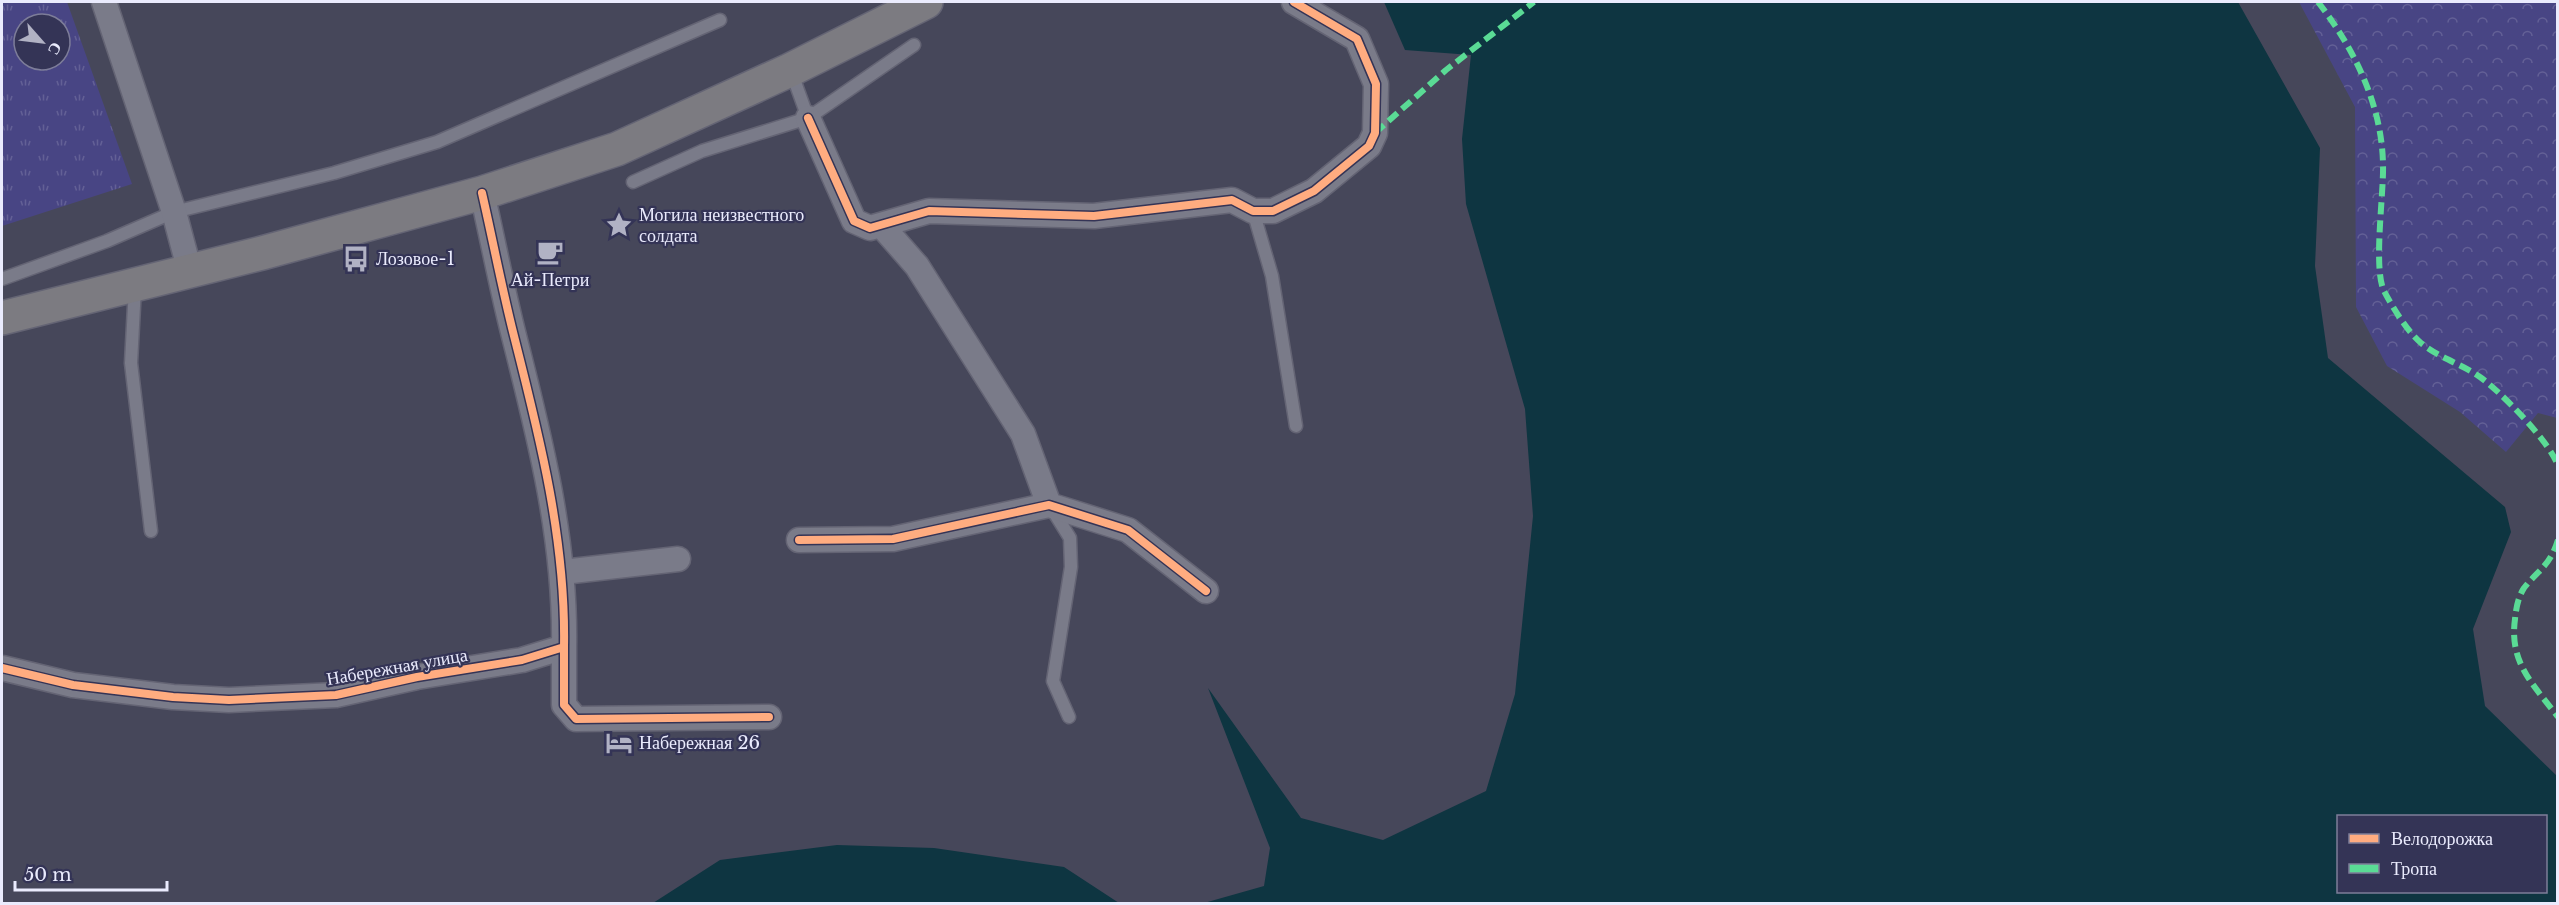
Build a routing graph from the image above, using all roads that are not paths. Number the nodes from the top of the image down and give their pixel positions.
1 (104, 2) edge
2 (926, 2) edge
3 (1294, 2) edge
4 (720, 20) dead end
5 (914, 45) dead end
6 (790, 69) junction
7 (808, 118) junction
8 (633, 182) dead end
9 (483, 193) junction
10 (1253, 211) junction
11 (174, 212) junction
12 (881, 225) junction
13 (190, 272) junction
14 (2, 279) edge
15 (135, 283) junction
16 (2, 318) edge
17 (1296, 426) dead end
18 (1049, 505) junction
19 (151, 531) dead end
20 (799, 540) dead end
21 (678, 559) dead end
22 (563, 572) junction
23 (1206, 591) dead end
24 (564, 647) junction
25 (2, 668) edge
26 (768, 717) dead end
27 (1069, 717) dead end

1 - 11 street
2 - 6 main road
3 - 10 street
4 - 11 lane
5 - 7 lane
6 - 7 lane
6 - 9 main road
7 - 8 lane
7 - 12 street
9 - 13 main road
9 - 22 street
10 - 12 street
10 - 17 lane
11 - 13 street
11 - 14 lane
12 - 18 street
13 - 15 main road
15 - 16 main road
15 - 19 lane
18 - 20 street
18 - 23 street
18 - 27 lane
21 - 22 street
22 - 24 street
24 - 25 street, Набережная улица
24 - 26 street

